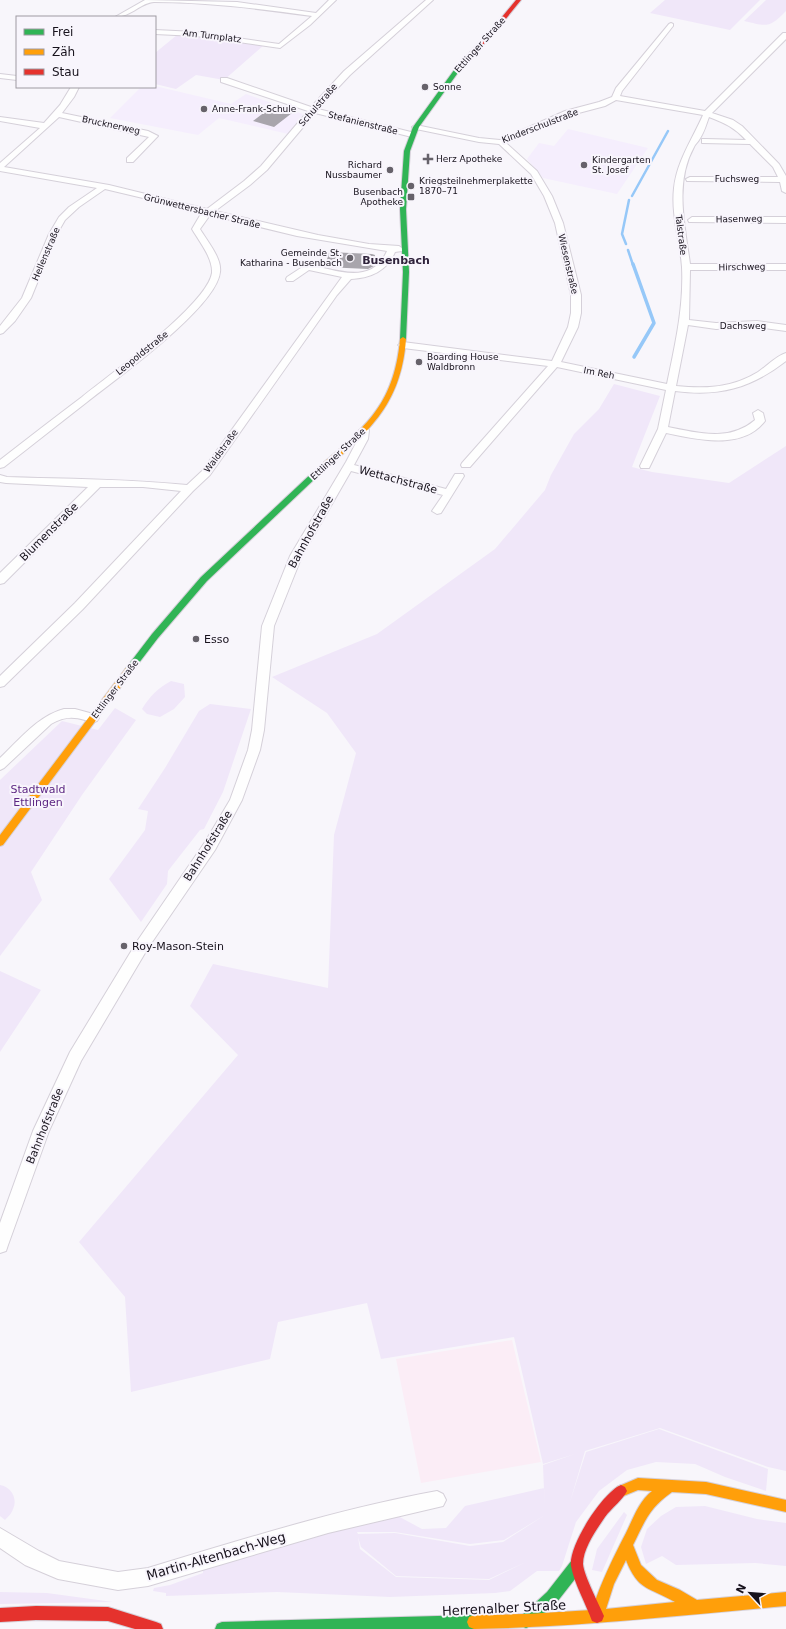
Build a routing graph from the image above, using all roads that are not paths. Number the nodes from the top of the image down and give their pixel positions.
1 (150, 0) edge
2 (333, 0) edge
3 (430, 0) edge
4 (519, 0) edge
5 (318, 15) junction
6 (120, 16) edge
7 (671, 25) dead end
8 (156, 32) edge
9 (786, 35) edge
10 (0, 76) edge
11 (16, 78) edge
12 (224, 80) dead end
13 (74, 88) edge
14 (616, 98) junction
15 (312, 110) junction
16 (58, 114) junction
17 (707, 114) junction
18 (0, 119) edge
19 (45, 126) junction
20 (414, 131) junction
21 (705, 141) dead end
22 (501, 142) junction
23 (752, 142) junction
24 (130, 160) dead end
25 (786, 165) edge
26 (776, 166) junction
27 (0, 168) edge
28 (690, 179) dead end
29 (784, 180) junction
30 (103, 187) junction
31 (786, 191) edge
32 (209, 212) junction
33 (692, 220) dead end
34 (786, 220) edge
35 (392, 249) junction
36 (405, 249) junction
37 (686, 267) junction
38 (786, 268) edge
39 (348, 276) junction
40 (290, 279) dead end
41 (684, 322) junction
42 (786, 328) edge
43 (0, 331) edge
44 (403, 345) junction
45 (786, 356) edge
46 (555, 364) junction
47 (672, 387) junction
48 (758, 413) dead end
49 (663, 429) junction
50 (364, 430) junction
51 (0, 465) edge
52 (466, 465) dead end
53 (645, 466) dead end
54 (348, 467) junction
55 (459, 476) dead end
56 (0, 478) edge
57 (97, 484) junction
58 (189, 489) junction
59 (449, 493) junction
60 (436, 511) dead end
61 (0, 580) edge
62 (0, 683) edge
63 (93, 718) junction
64 (0, 765) edge
65 (0, 842) edge
66 (0, 1245) edge
67 (669, 1486) junction
68 (438, 1500) dead end
69 (786, 1506) edge
70 (0, 1537) edge
71 (626, 1544) junction
72 (577, 1566) junction
73 (786, 1600) edge
74 (697, 1608) junction
75 (0, 1615) edge
76 (597, 1616) junction
77 (526, 1621) junction
78 (156, 1629) edge
79 (222, 1629) edge

1 - 5 street
1 - 6 street
2 - 5 street, Am Turnplatz
3 - 15 street, Schulstraße
4 - 20 main road, Ettlinger Straße
5 - 8 street, Am Turnplatz
7 - 14 street
9 - 17 street, Talstraße
10 - 11 street
12 - 15 street, Stefanienstraße
13 - 16 street
14 - 17 street
14 - 22 street, Kinderschulstraße
15 - 20 street, Stefanienstraße
15 - 32 street, Schulstraße
16 - 19 street
16 - 24 street, Brucknerweg
17 - 23 street
17 - 37 street, Talstraße
18 - 19 street
19 - 27 street
20 - 22 street, Kinderschulstraße
20 - 36 main road, Ettlinger Straße
21 - 23 street
22 - 46 street, Wiesenstraße
23 - 26 street
25 - 26 street
26 - 29 street
27 - 30 street, Grünwettersbacher Straße
28 - 29 street, Fuchsweg
29 - 31 street
30 - 32 street, Grünwettersbacher Straße
30 - 43 street, Hellenstraße
32 - 35 street, Grünwettersbacher Straße
32 - 51 street, Leopoldstraße
33 - 34 street, Hasenweg
35 - 36 street, Grünwettersbacher Straße
35 - 39 street
36 - 44 main road, Ettlinger Straße
37 - 38 street, Hirschweg
37 - 41 street, Talstraße
39 - 40 street
39 - 58 street, Waldstraße
41 - 42 street, Dachsweg
41 - 47 street, Talstraße
44 - 46 street, Im Reh
44 - 50 main road, Ettlinger Straße
45 - 47 street, Im Reh
46 - 47 street, Im Reh
46 - 52 street, Wiesenstraße
47 - 49 street, Talstraße
48 - 49 street
49 - 53 street, Talstraße
50 - 54 street, Bahnhofstraße
50 - 63 main road, Ettlinger Straße
54 - 59 street, Wettachstraße
54 - 66 street, Bahnhofstraße
55 - 59 street, Wettachstraße
56 - 57 street
57 - 58 street
57 - 61 street, Blumenstraße
58 - 62 street, Waldstraße
59 - 60 street, Wettachstraße
63 - 64 street
63 - 65 main road, Ettlinger Straße
67 - 69 main road
67 - 71 main road
67 - 72 main road
68 - 70 street, Martin-Altenbach-Weg
71 - 74 main road
71 - 76 main road
72 - 76 main road
72 - 77 main road
73 - 74 main road, Herrenalber Straße
74 - 76 main road, Herrenalber Straße
75 - 78 main road
76 - 77 main road, Herrenalber Straße
77 - 79 main road, Herrenalber Straße

